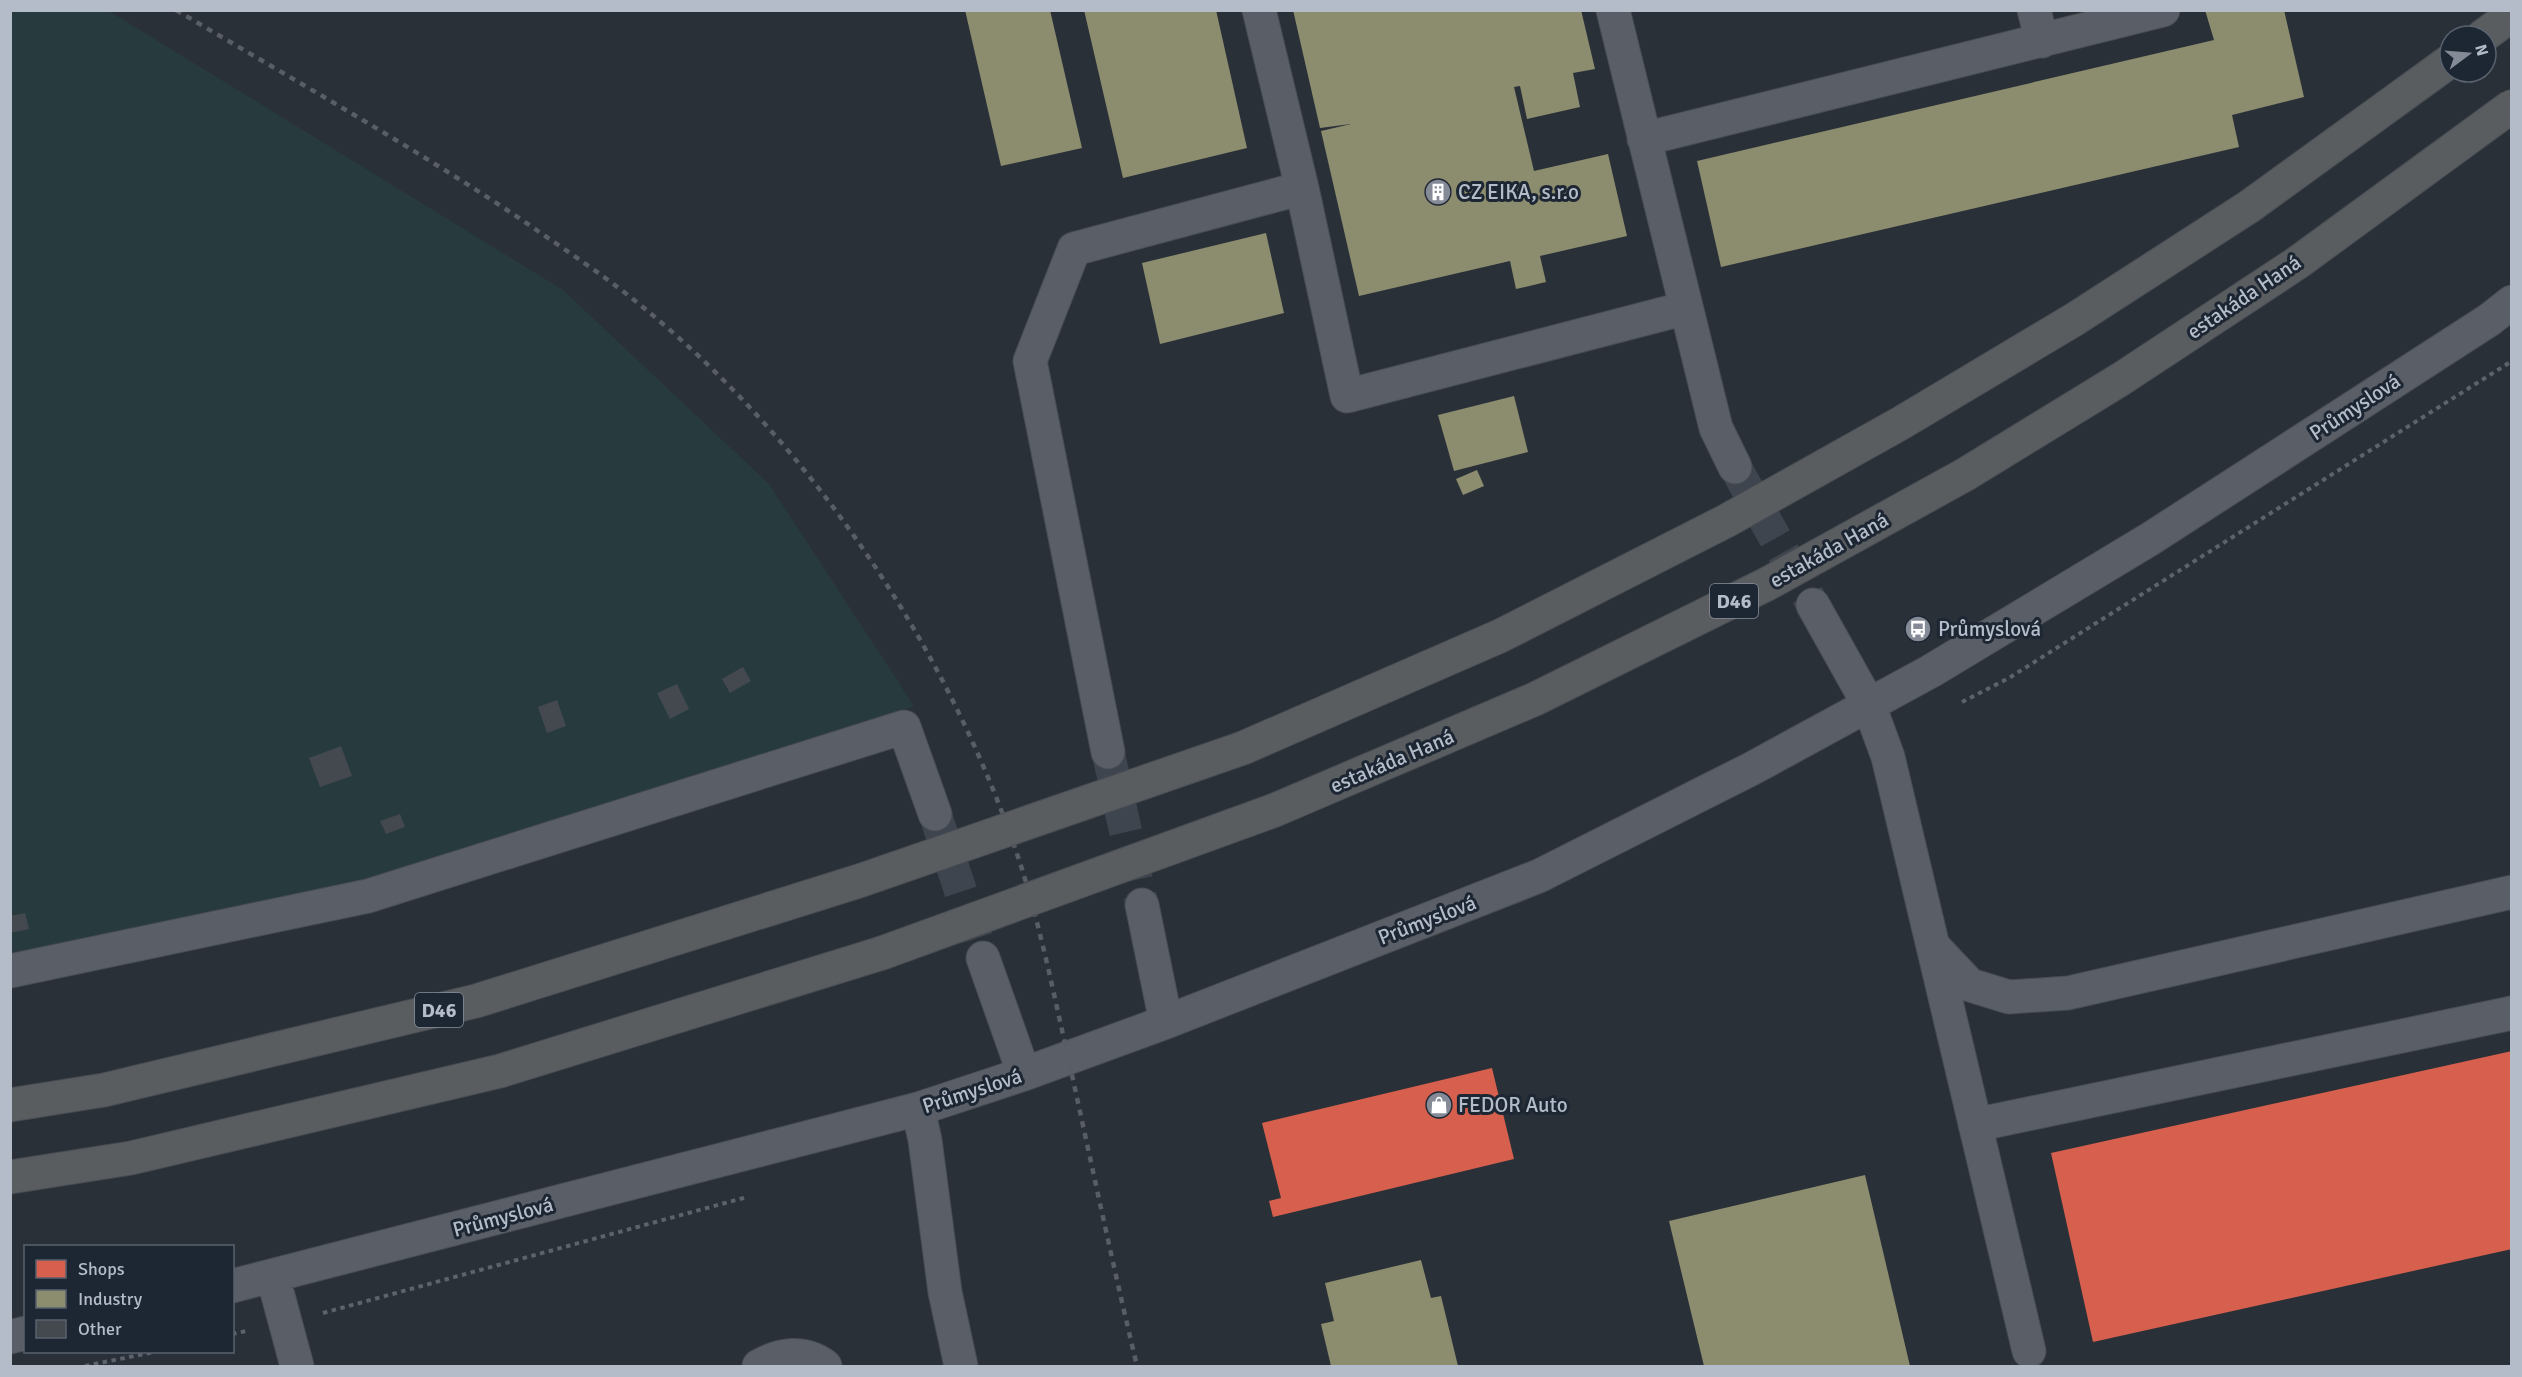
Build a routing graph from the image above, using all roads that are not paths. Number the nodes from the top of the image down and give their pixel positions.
1 (1258, 10) edge
2 (1612, 10) edge
3 (2163, 10) edge
4 (2511, 15) edge
5 (2498, 25) edge
6 (2038, 26) edge
7 (2438, 70) edge
8 (2511, 106) edge
9 (1644, 138) junction
10 (1302, 188) junction
11 (2511, 302) edge
12 (1686, 308) junction
13 (1736, 467) tunnel mouth
14 (1813, 605) tunnel mouth
15 (1869, 705) junction
16 (1108, 752) tunnel mouth
17 (935, 814) tunnel mouth
18 (2511, 892) edge
19 (1142, 904) tunnel mouth
20 (1933, 946) junction
21 (983, 958) tunnel mouth
22 (10, 971) edge
23 (2511, 1013) edge
24 (1166, 1022) junction
25 (1024, 1074) junction
26 (10, 1105) edge
27 (918, 1109) junction
28 (1975, 1125) junction
29 (10, 1177) edge
30 (273, 1277) junction
31 (234, 1286) edge
32 (2029, 1351) dead end
33 (297, 1366) edge
34 (759, 1366) edge
35 (825, 1366) edge
36 (961, 1366) edge

1 - 10 street
2 - 9 street
3 - 6 street
4 - 5 highway
6 - 9 street
7 - 26 highway, D46, bridge
8 - 29 highway, estakáda Haná / D46, bridge
9 - 12 street
10 - 12 street
10 - 16 street
11 - 15 street, Průmyslová
12 - 13 street
14 - 15 street
15 - 20 street
15 - 24 street, Průmyslová
17 - 22 street
18 - 20 street
19 - 24 street
20 - 28 street
21 - 25 street
23 - 28 street
24 - 25 street, Průmyslová
25 - 27 street, Průmyslová
27 - 30 street, Průmyslová
27 - 36 street
28 - 32 street
30 - 31 street, Průmyslová
30 - 33 street
34 - 35 street

